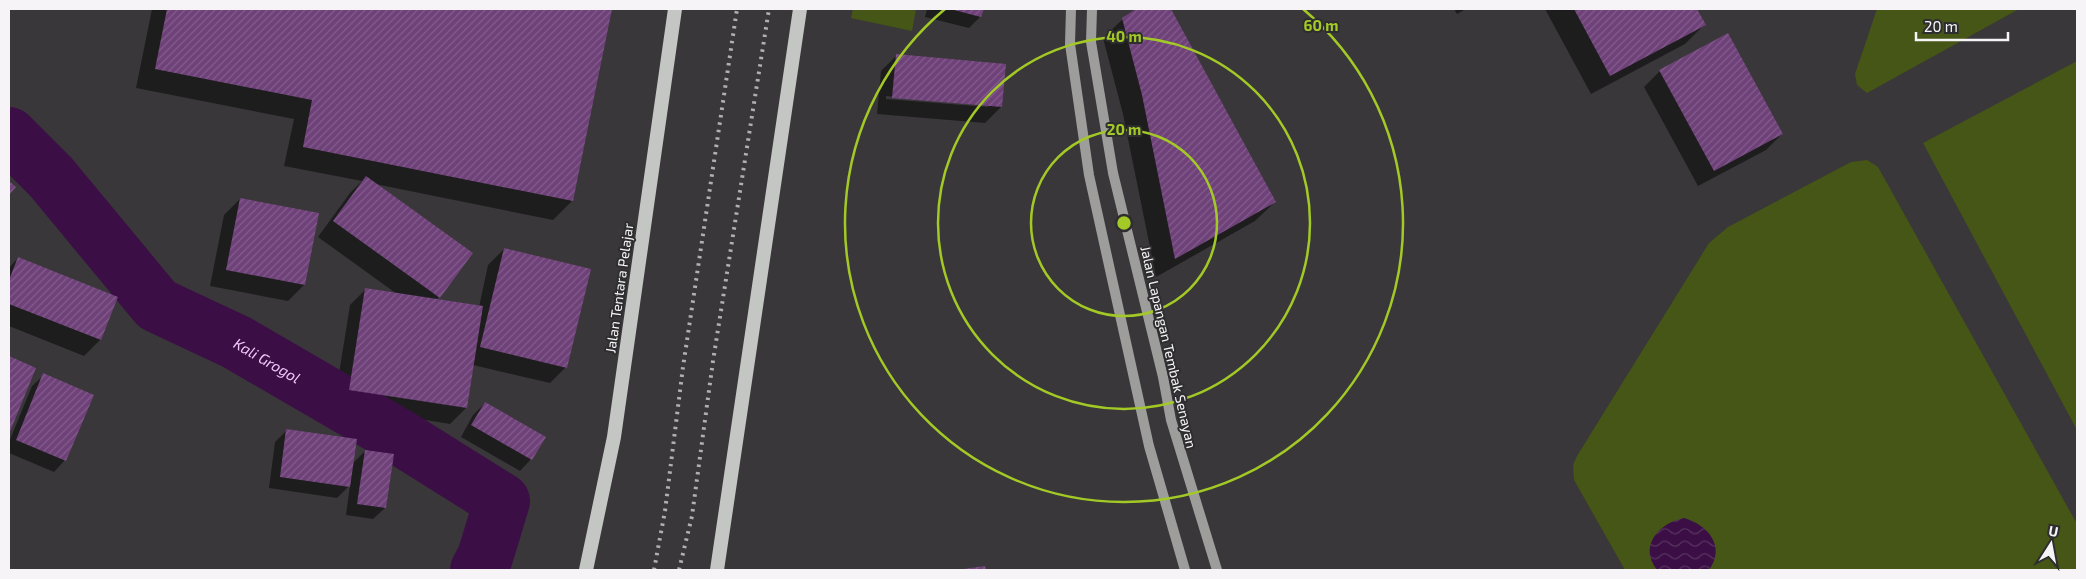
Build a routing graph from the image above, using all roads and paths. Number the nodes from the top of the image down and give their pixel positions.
1 (675, 9) edge
2 (800, 9) edge
3 (1071, 9) edge
4 (1092, 9) edge
5 (586, 570) edge
6 (717, 570) edge
7 (1185, 570) edge
8 (1217, 570) edge

1 - 5 highway, Jalan Tentara Pelajar
2 - 6 highway
3 - 7 main road
4 - 8 main road, Jalan Lapangan Tembak Senayan

